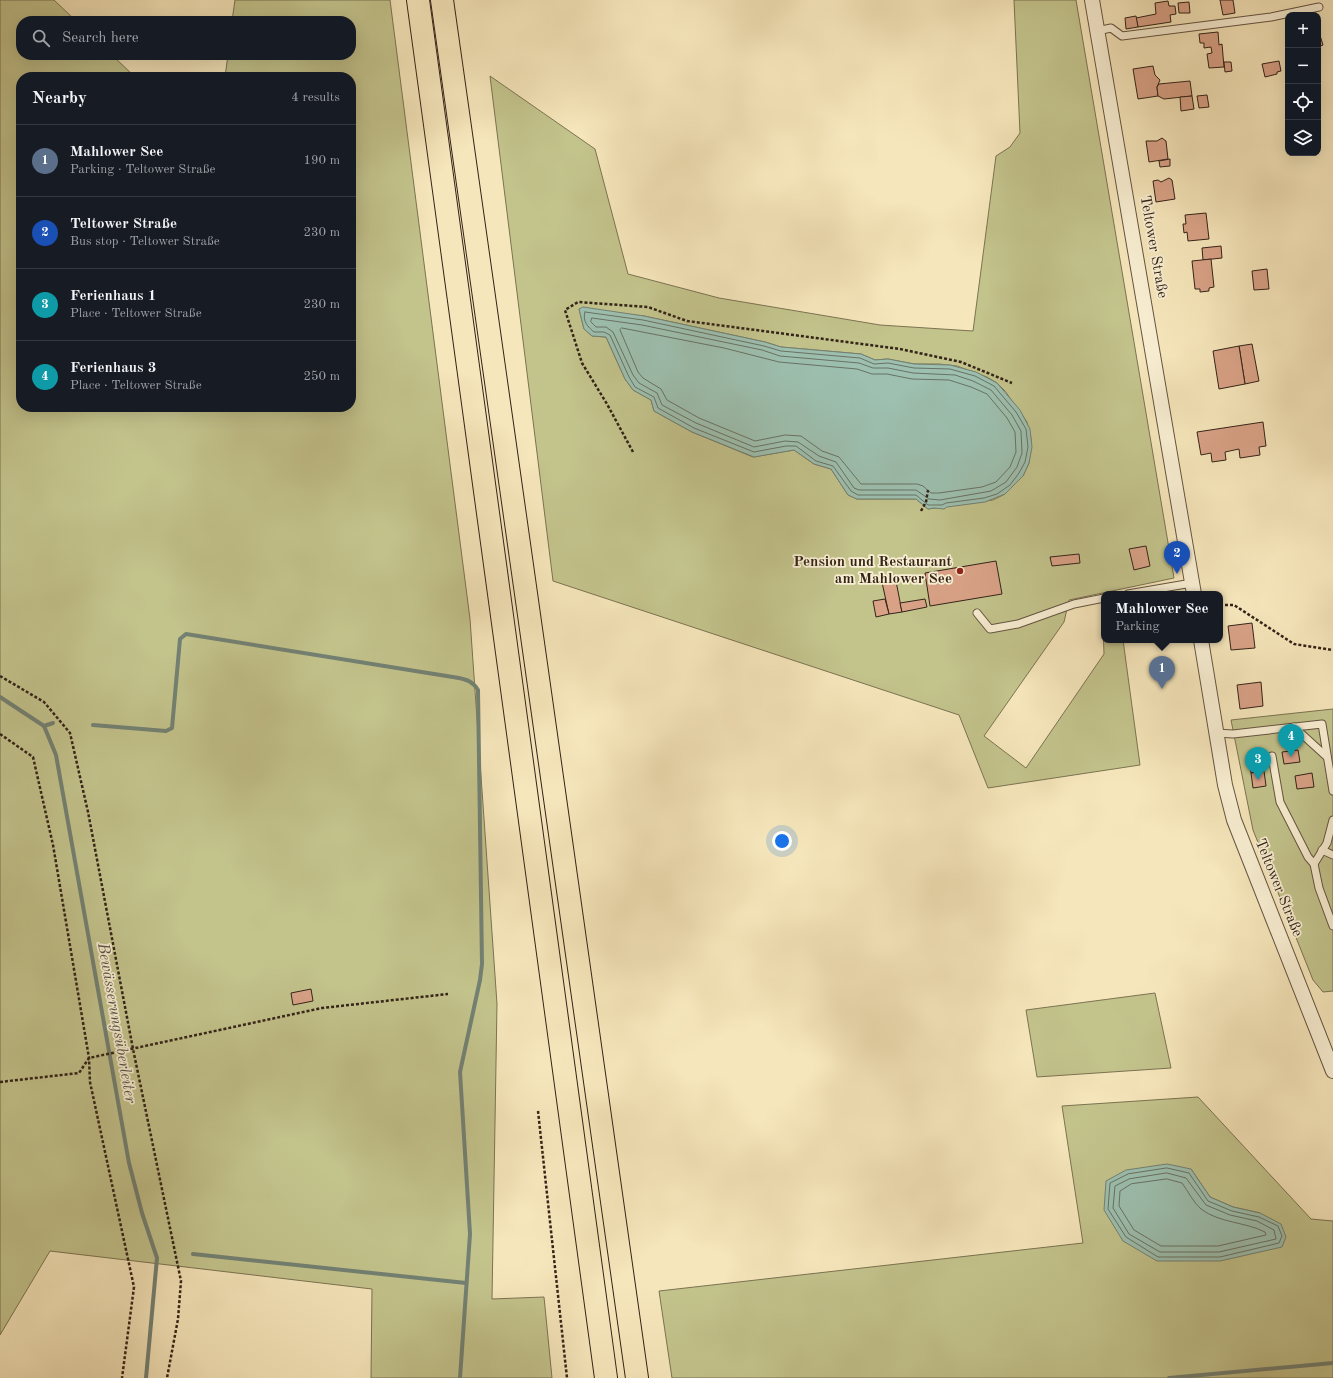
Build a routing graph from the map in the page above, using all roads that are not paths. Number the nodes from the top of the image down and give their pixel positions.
1 (418, 0) edge
2 (442, 0) edge
3 (1092, 0) edge
4 (1319, 7) dead end
5 (1097, 31) junction
6 (1193, 588) edge
7 (1160, 591) edge
8 (1101, 599) edge
9 (977, 613) dead end
10 (1201, 643) edge
11 (1294, 727) junction
12 (1216, 734) junction
13 (1272, 756) dead end
14 (1327, 757) junction
15 (1333, 791) edge
16 (1333, 820) edge
17 (1322, 850) junction
18 (1333, 855) edge
19 (1314, 864) junction
20 (1330, 911) edge
21 (1333, 926) edge
22 (1333, 1072) edge
23 (606, 1378) edge
24 (637, 1378) edge

1 - 23 main road
2 - 24 main road
3 - 5 street, Teltower Straße
4 - 5 lane
5 - 6 street, Teltower Straße
6 - 7 lane
8 - 9 lane
10 - 12 street, Teltower Straße
11 - 12 lane
11 - 14 lane
11 - 14 lane
12 - 22 street, Teltower Straße
13 - 19 lane
14 - 15 lane
16 - 17 lane
17 - 18 lane
17 - 19 lane
19 - 20 lane
20 - 21 lane

